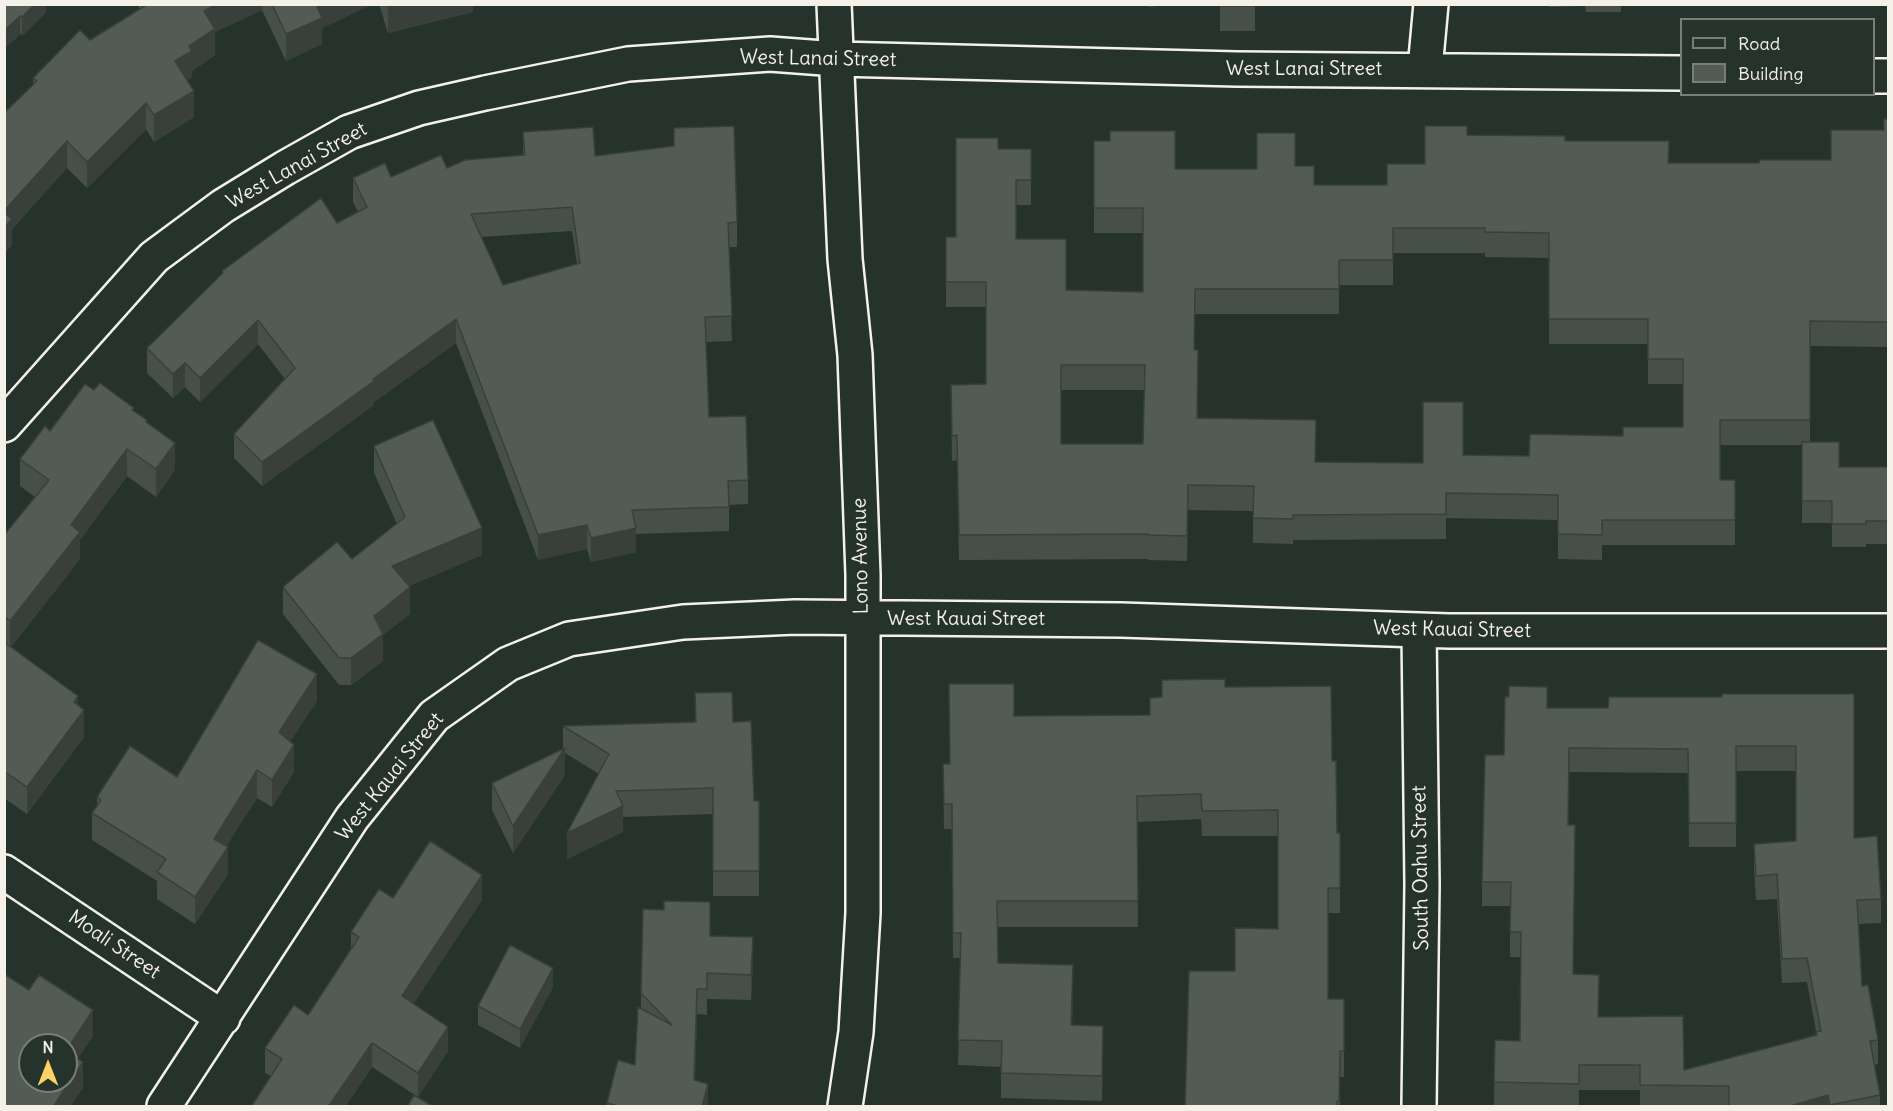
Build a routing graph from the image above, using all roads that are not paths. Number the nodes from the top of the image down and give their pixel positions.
1 (834, 4) edge
2 (1431, 4) edge
3 (837, 59) junction
4 (1425, 69) junction
5 (1680, 73) edge
6 (4, 425) edge
7 (862, 619) junction
8 (1419, 630) junction
9 (1888, 631) edge
10 (4, 872) edge
11 (223, 1018) junction
12 (164, 1107) edge
13 (845, 1107) edge
14 (1419, 1107) edge

1 - 3 street, Lono Avenue
2 - 4 street
3 - 4 street, West Lanai Street
3 - 6 street, West Lanai Street
3 - 7 street, Lono Avenue
4 - 5 street, West Lanai Street
7 - 8 street, West Kauai Street
7 - 11 street, West Kauai Street
7 - 13 street, Lono Avenue
8 - 9 street, West Kauai Street
8 - 14 street, South Oahu Street
10 - 11 street, Moali Street
11 - 12 street, West Kauai Street

